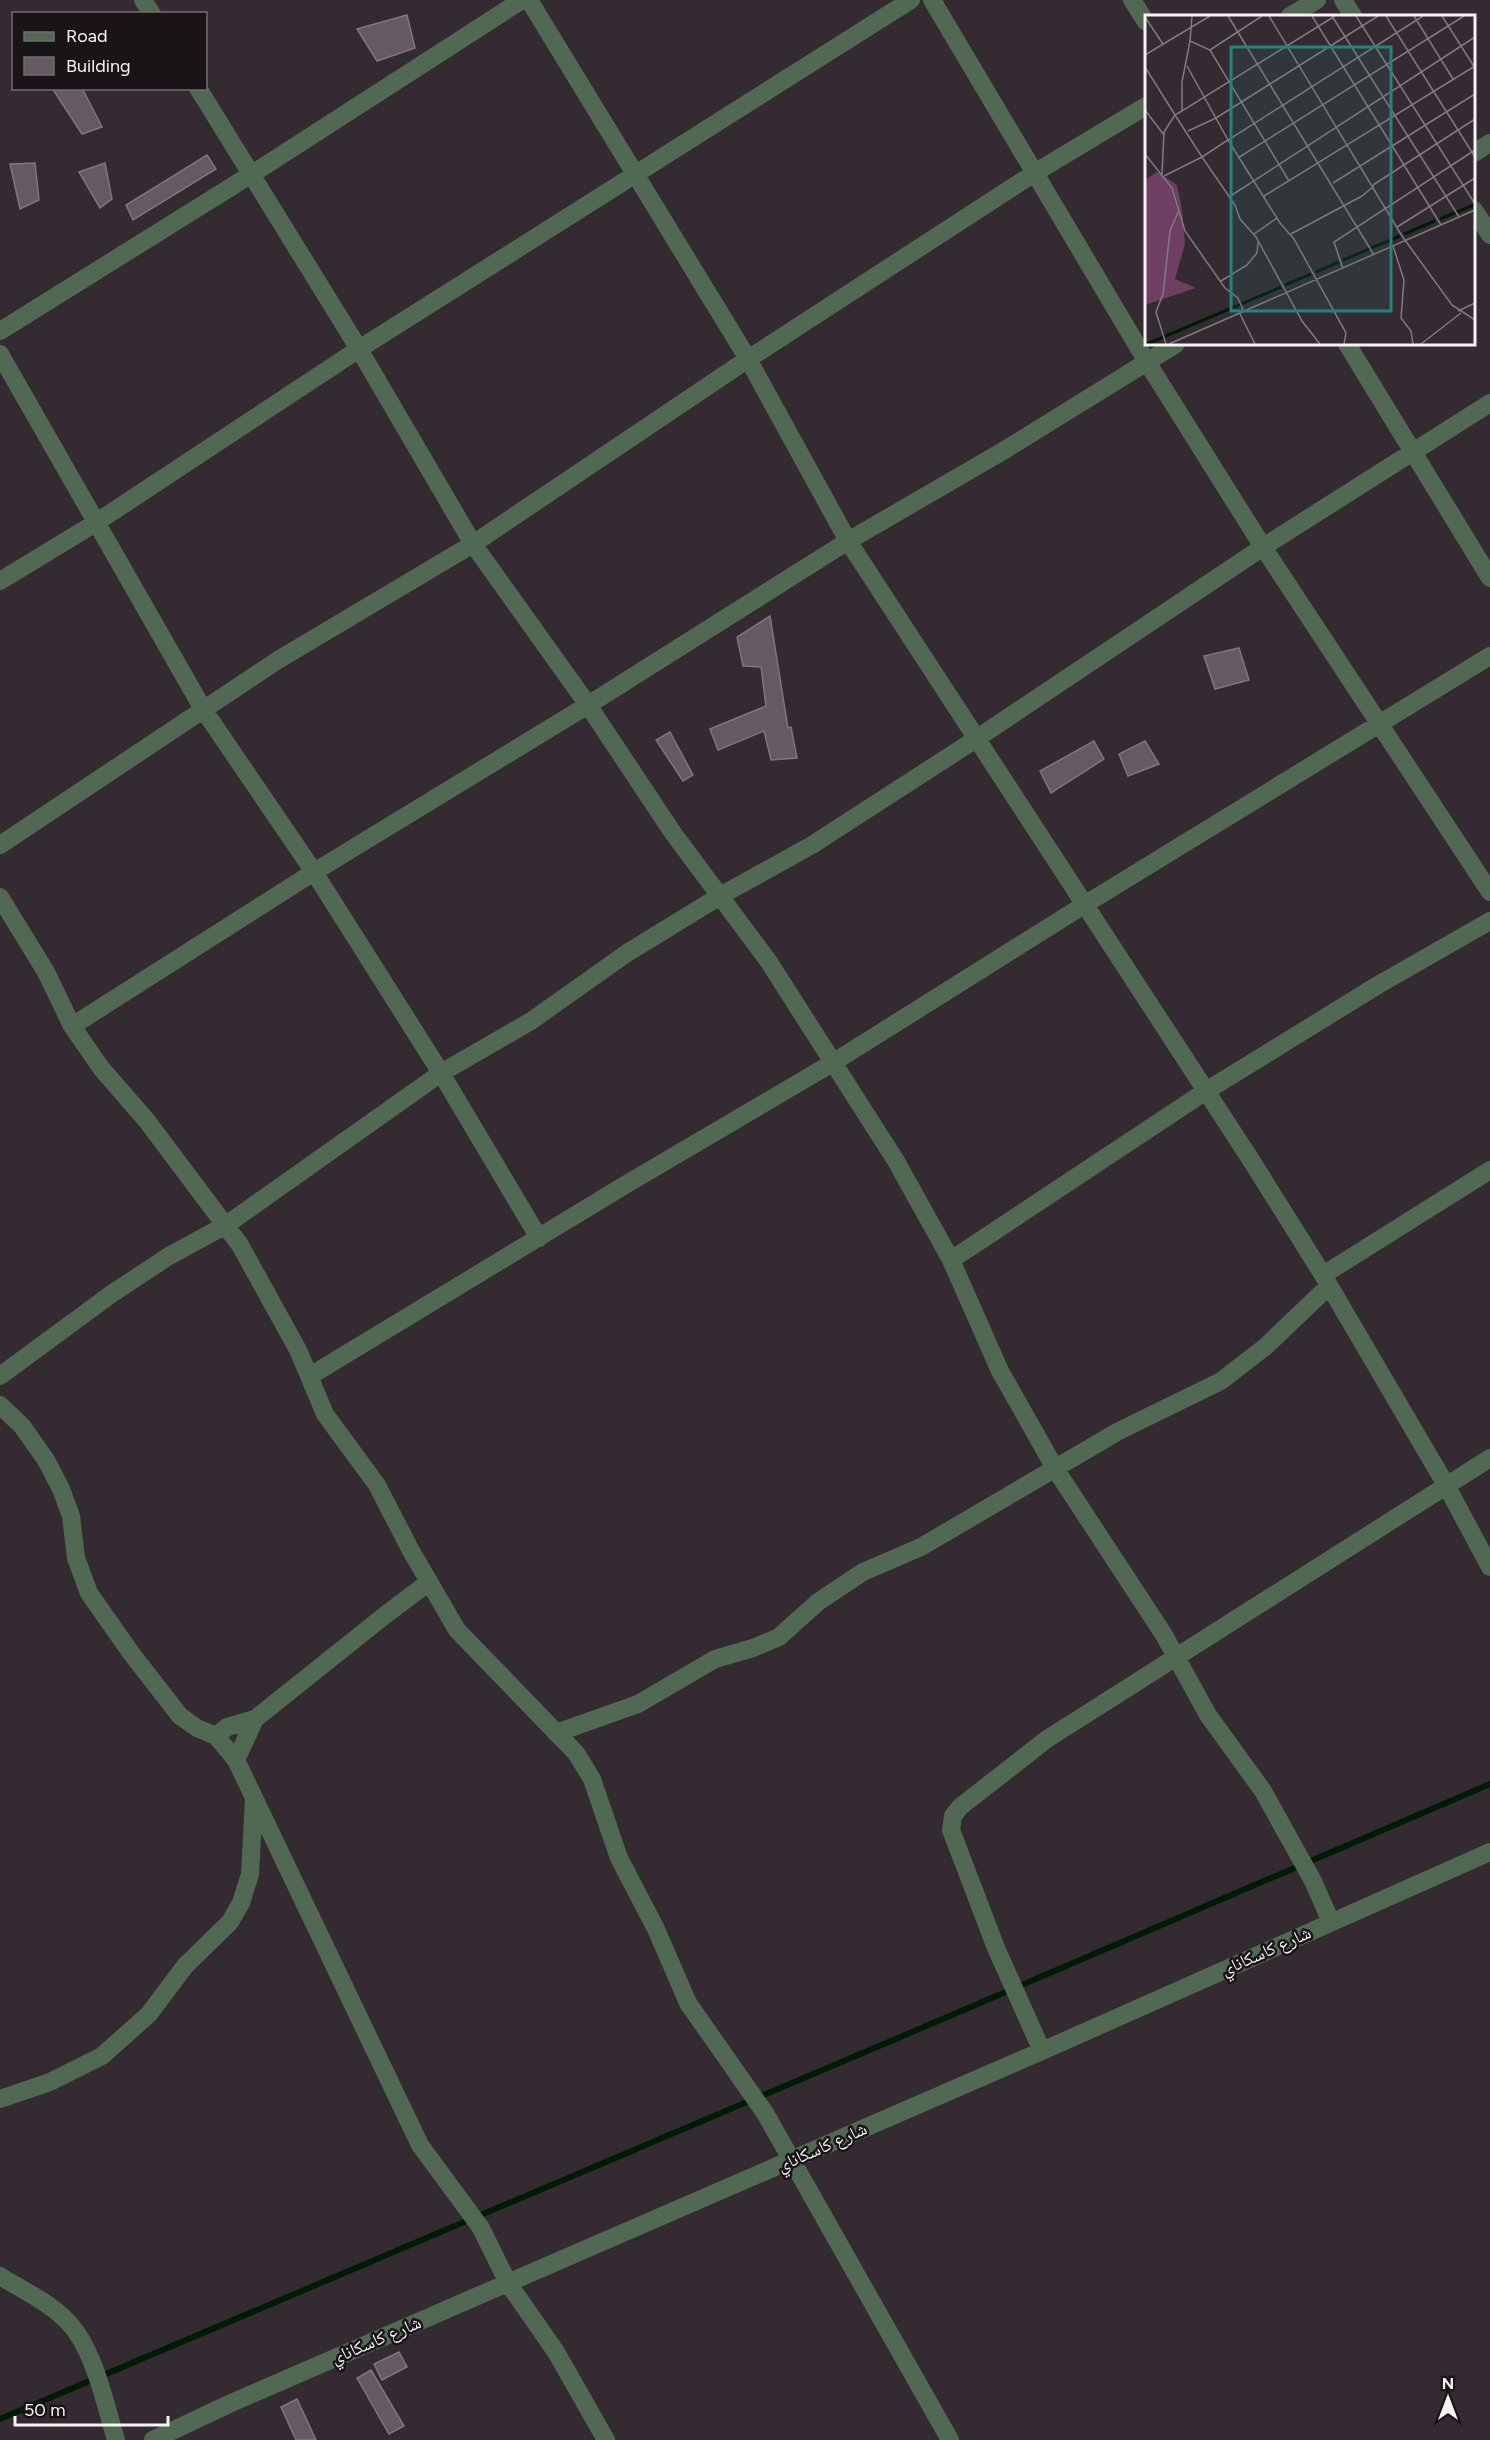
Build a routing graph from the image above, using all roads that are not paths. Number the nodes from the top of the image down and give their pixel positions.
1 (522, 0) edge
2 (529, 0) edge
3 (912, 0) edge
4 (932, 0) edge
5 (1132, 0) edge
6 (1317, 0) edge
7 (1343, 0) edge
8 (1292, 15) edge
9 (1352, 15) edge
10 (1145, 20) edge
11 (199, 90) edge
12 (1145, 107) edge
13 (1490, 143) edge
14 (1475, 152) edge
15 (1036, 172) junction
16 (252, 174) junction
17 (636, 174) junction
18 (1475, 213) edge
19 (1490, 235) edge
20 (0, 331) edge
21 (1174, 345) edge
22 (1348, 345) edge
23 (359, 349) junction
24 (0, 354) edge
25 (748, 359) junction
26 (1147, 362) junction
27 (1490, 403) edge
28 (1413, 454) junction
29 (97, 522) junction
30 (848, 541) junction
31 (473, 544) junction
32 (1263, 547) junction
33 (1490, 578) edge
34 (0, 581) edge
35 (1490, 656) edge
36 (588, 705) junction
37 (203, 709) junction
38 (1381, 725) junction
39 (976, 739) junction
40 (0, 845) edge
41 (314, 872) junction
42 (1490, 892) edge
43 (720, 896) junction
44 (0, 897) edge
45 (1084, 905) junction
46 (1490, 921) edge
47 (72, 1026) junction
48 (834, 1062) junction
49 (441, 1073) junction
50 (1206, 1091) junction
51 (1490, 1170) edge
52 (226, 1225) junction
53 (539, 1238) junction
54 (951, 1260) junction
55 (1326, 1281) junction
56 (0, 1376) edge
57 (310, 1376) junction
58 (0, 1404) edge
59 (1490, 1458) edge
60 (1056, 1470) junction
61 (1446, 1485) junction
62 (1490, 1567) edge
63 (429, 1582) junction
64 (1175, 1656) junction
65 (255, 1719) junction
66 (556, 1732) junction
67 (216, 1736) junction
68 (236, 1760) junction
69 (254, 1796) junction
70 (1490, 1852) edge
71 (1331, 1922) junction
72 (1042, 2050) junction
73 (0, 2099) edge
74 (791, 2160) junction
75 (0, 2276) edge
76 (508, 2283) junction
77 (116, 2440) edge
78 (153, 2440) edge
79 (606, 2440) edge
80 (950, 2440) edge

1 - 16 street
2 - 17 street
3 - 17 street
4 - 15 street
5 - 10 street
6 - 8 street
7 - 9 street
11 - 16 street
12 - 15 street
13 - 14 street
15 - 25 street
15 - 26 street
16 - 20 street
16 - 23 street
17 - 23 street
17 - 25 street
18 - 19 street
21 - 26 street
22 - 28 street
23 - 29 street
23 - 31 street
24 - 29 street
25 - 30 street
25 - 31 street
26 - 30 street
26 - 32 street
27 - 28 street
28 - 32 street
28 - 33 street
29 - 34 street
29 - 37 street
30 - 36 street
30 - 39 street
31 - 36 street
31 - 37 street
32 - 38 street
32 - 39 street
35 - 38 street
36 - 41 street
36 - 43 street
37 - 40 street
37 - 41 street
38 - 42 street
38 - 45 street
39 - 43 street
39 - 45 street
41 - 47 street
41 - 49 street
43 - 48 street
43 - 49 street
44 - 47 street
45 - 48 street
45 - 50 street
46 - 50 street
47 - 52 street
48 - 53 street
48 - 54 street
49 - 52 street
49 - 53 street
50 - 54 street
50 - 55 street
51 - 55 street
52 - 56 street
52 - 57 street
53 - 57 street
54 - 60 street
55 - 60 street
55 - 61 street
57 - 63 street
58 - 67 street
59 - 61 street
60 - 64 street
60 - 66 street
61 - 62 street
61 - 64 street
63 - 65 street
63 - 66 street
64 - 71 street
64 - 72 street
65 - 67 street
65 - 68 street
66 - 74 street
67 - 68 street
68 - 69 street
69 - 73 street
69 - 76 street
70 - 71 street, شارع كاسكاناي
71 - 72 street, شارع كاسكاناي
72 - 74 street, شارع كاسكاناي
74 - 76 street, شارع كاسكاناي
74 - 80 street
75 - 77 street
76 - 78 street, شارع كاسكاناي
76 - 79 street

